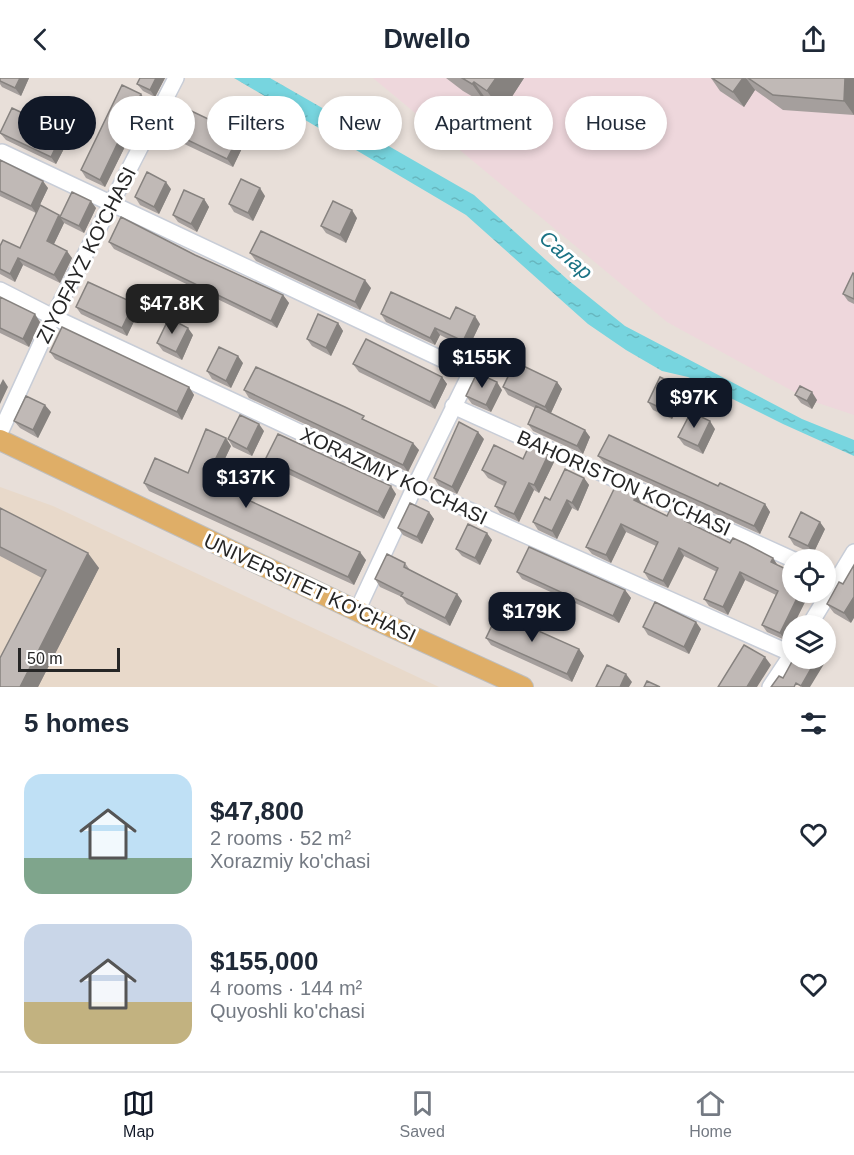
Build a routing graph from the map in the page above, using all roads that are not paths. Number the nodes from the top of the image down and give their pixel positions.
1 (176, 78) edge
2 (2, 152) dead end
3 (112, 203) junction
4 (0, 290) edge
5 (53, 317) junction
6 (453, 406) junction
7 (0, 434) edge
8 (0, 440) edge
9 (415, 486) junction
10 (854, 552) edge
11 (782, 555) edge
12 (836, 571) edge
13 (357, 611) junction
14 (782, 650) edge
15 (782, 669) edge
16 (523, 687) edge
17 (770, 687) edge

1 - 3 street, ZIYOFAYZ KO'CHASI
2 - 3 street
3 - 5 street, ZIYOFAYZ KO'CHASI
3 - 6 street
4 - 5 street, XORAZMIY KO'CHASI
5 - 7 street, ZIYOFAYZ KO'CHASI
5 - 9 street, XORAZMIY KO'CHASI
6 - 9 street
6 - 11 street, BAHORISTON KO'CHASI
8 - 13 main road, UNIVERSITET KO'CHASI
9 - 13 street
9 - 14 street, XORAZMIY KO'CHASI
10 - 12 street
13 - 16 main road, UNIVERSITET KO'CHASI
15 - 17 street

